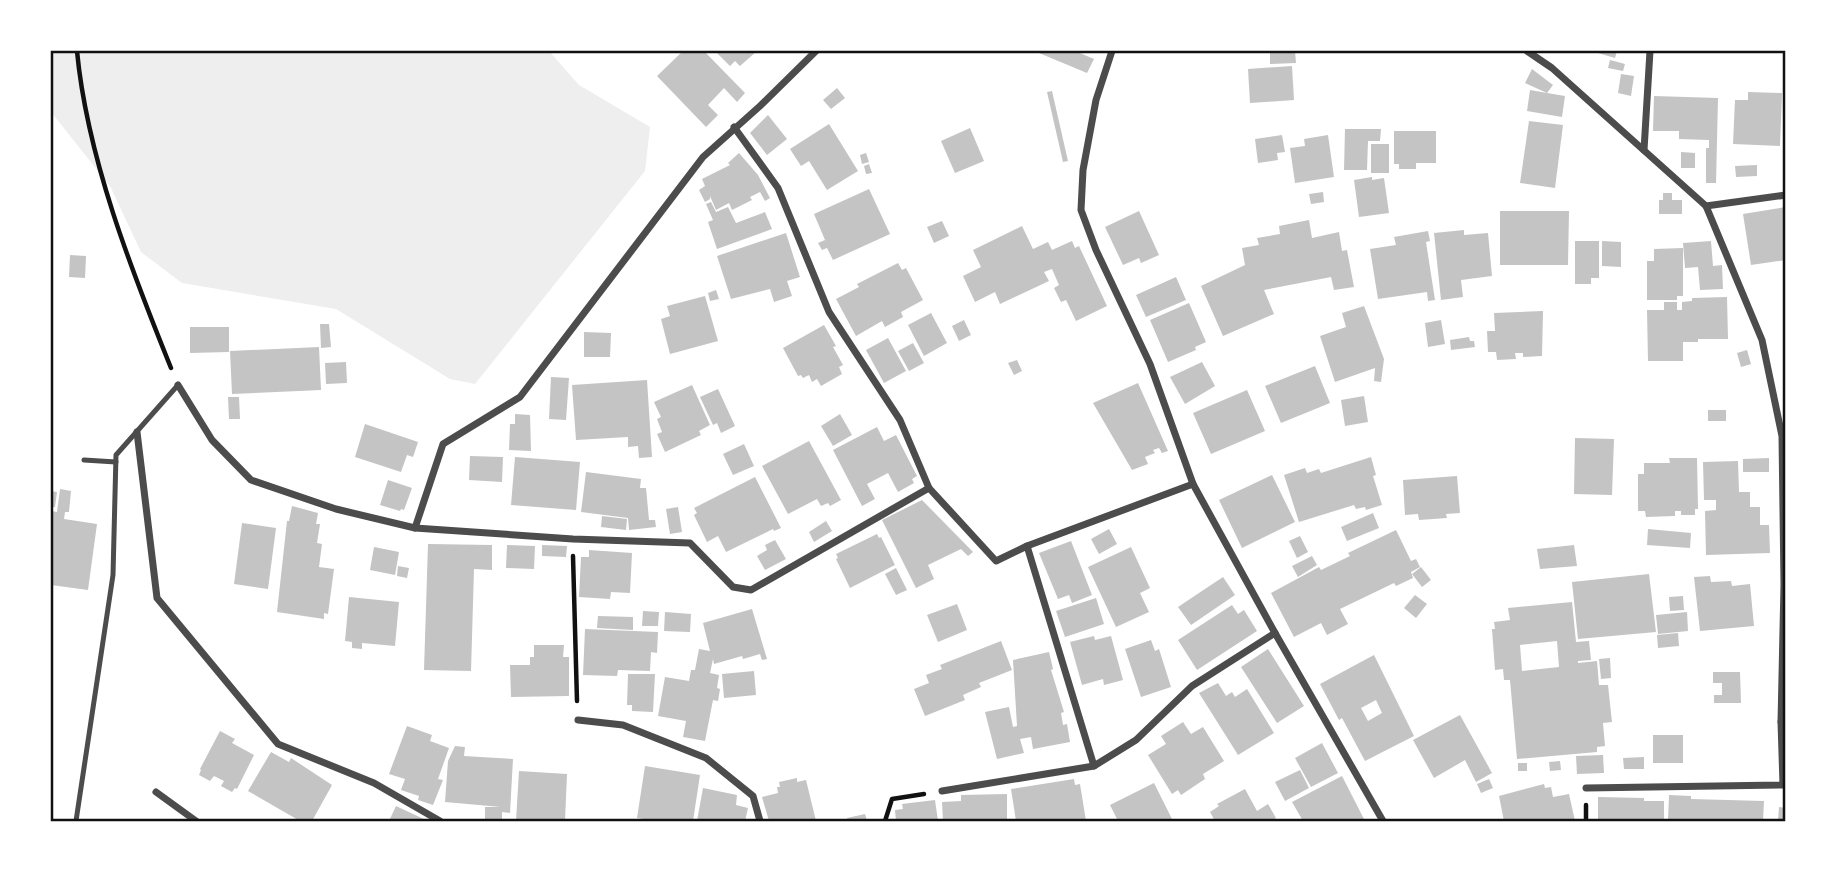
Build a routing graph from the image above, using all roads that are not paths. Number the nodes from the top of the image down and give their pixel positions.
1 (816, 51) edge
2 (1112, 51) edge
3 (1527, 51) edge
4 (1650, 51) edge
5 (734, 127) junction
6 (1644, 150) junction
7 (1786, 195) edge
8 (1706, 206) junction
9 (178, 385) joint
10 (1782, 420) edge
11 (137, 432) junction
12 (84, 460) dead end
13 (116, 462) junction
14 (1193, 484) junction
15 (929, 488) junction
16 (415, 528) junction
17 (1027, 546) junction
18 (1275, 633) junction
19 (578, 720) road end
20 (1784, 722) edge
21 (1094, 766) junction
22 (1586, 788) dead end
23 (942, 791) road end
24 (156, 792) dead end
25 (76, 821) edge
26 (196, 821) edge
27 (440, 821) edge
28 (760, 821) edge
29 (1383, 821) edge

1 - 5 street
2 - 14 street
3 - 6 street
4 - 6 street
5 - 15 street
5 - 16 street
6 - 8 street
7 - 8 street
8 - 10 street
9 - 11 lane
9 - 16 street
10 - 20 street
11 - 13 lane
11 - 27 street
12 - 13 lane
13 - 25 lane
14 - 17 street
14 - 18 street
15 - 16 street
15 - 17 street
17 - 21 street
18 - 21 street
18 - 29 street
19 - 28 street
20 - 22 street
21 - 23 street
24 - 26 street

